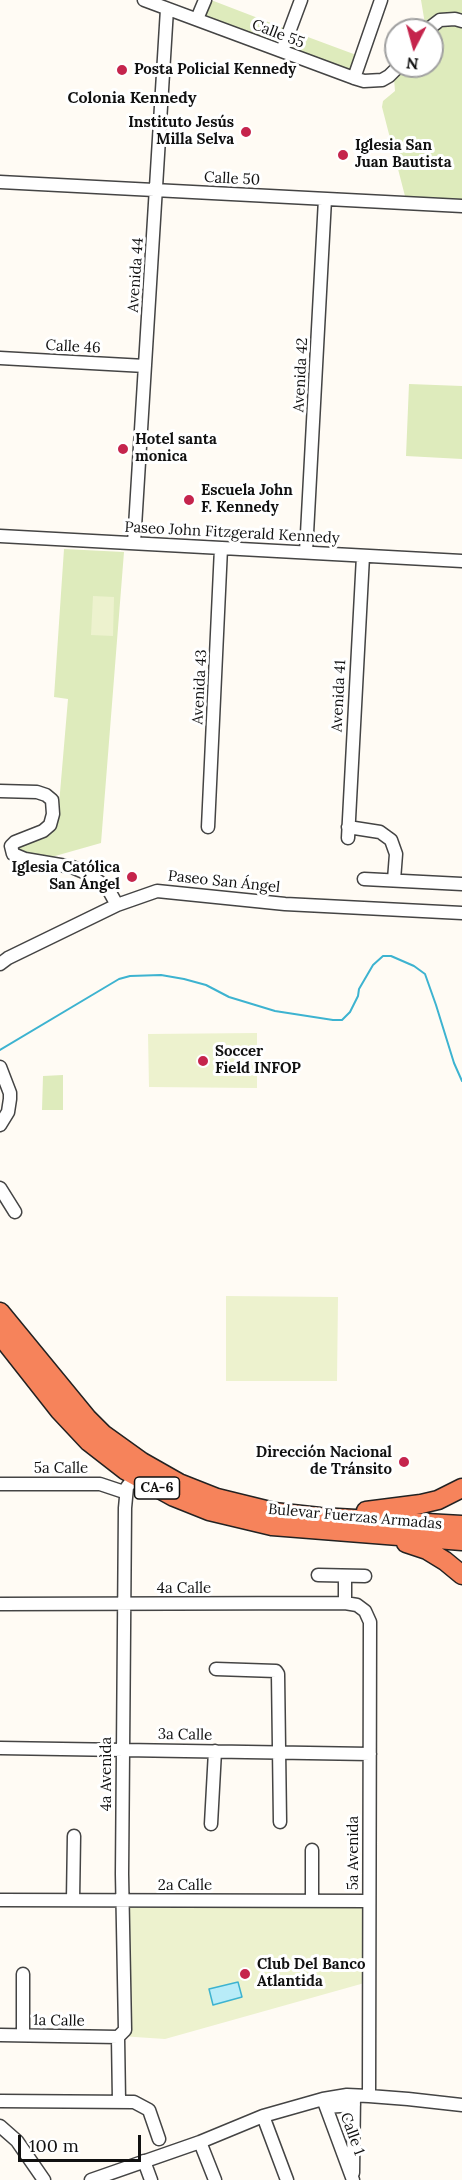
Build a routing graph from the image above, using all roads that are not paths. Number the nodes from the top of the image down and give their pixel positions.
1 (144, 0) edge
2 (205, 0) edge
3 (301, 0) edge
4 (381, 0) edge
5 (167, 9) junction
6 (197, 19) junction
7 (444, 20) edge
8 (462, 21) edge
9 (282, 51) junction
10 (354, 78) junction
11 (386, 78) edge
12 (0, 182) edge
13 (156, 190) junction
14 (326, 199) junction
15 (462, 206) edge
16 (0, 358) edge
17 (145, 366) junction
18 (0, 536) edge
19 (134, 543) junction
20 (221, 548) junction
21 (306, 552) junction
22 (363, 556) junction
23 (462, 561) edge
24 (0, 791) edge
25 (208, 827) dead end
26 (364, 879) dead end
27 (394, 880) junction
28 (462, 884) edge
29 (117, 905) junction
30 (462, 913) edge
31 (0, 964) edge
32 (0, 1068) edge
33 (0, 1125) edge
34 (0, 1188) edge
35 (15, 1212) dead end
36 (0, 1312) edge
37 (0, 1335) edge
38 (107, 1458) junction
39 (0, 1484) edge
40 (152, 1486) junction
41 (462, 1488) edge
42 (121, 1491) junction
43 (125, 1508) junction
44 (320, 1517) junction
45 (462, 1525) edge
46 (372, 1534) junction
47 (462, 1541) edge
48 (318, 1575) dead end
49 (462, 1575) edge
50 (345, 1576) junction
51 (365, 1576) dead end
52 (345, 1603) junction
53 (0, 1604) edge
54 (124, 1604) junction
55 (366, 1611) joint
56 (216, 1669) dead end
57 (0, 1748) edge
58 (122, 1749) junction
59 (215, 1751) junction
60 (279, 1752) junction
61 (370, 1754) junction
62 (280, 1822) dead end
63 (211, 1824) dead end
64 (74, 1836) dead end
65 (312, 1850) dead end
66 (0, 1900) edge
67 (73, 1900) junction
68 (123, 1901) junction
69 (312, 1901) junction
70 (369, 1901) junction
71 (22, 1974) dead end
72 (0, 2035) edge
73 (23, 2035) junction
74 (118, 2037) junction
75 (369, 2096) junction
76 (354, 2100) junction
77 (0, 2101) edge
78 (119, 2102) junction
79 (325, 2103) junction
80 (462, 2106) edge
81 (263, 2116) junction
82 (0, 2126) edge
83 (159, 2139) dead end
84 (201, 2142) junction
85 (144, 2162) junction
86 (44, 2180) edge
87 (91, 2180) edge
88 (151, 2180) edge
89 (215, 2180) edge
90 (287, 2180) edge
91 (353, 2180) edge

1 - 5 street, Calle 55
2 - 6 street
3 - 9 street
4 - 10 street
5 - 6 street, Calle 55
5 - 13 street, Avenida 44
6 - 9 street, Calle 55
7 - 8 street
9 - 10 street, Calle 55
10 - 11 street, Calle 55
12 - 13 street, Calle 50
13 - 14 street, Calle 50
13 - 17 street, Avenida 44
14 - 15 street, Calle 50
14 - 21 street, Avenida 42
16 - 17 street, Calle 46
17 - 19 street, Avenida 44
18 - 19 street, Paseo John Fitzgerald Kennedy
19 - 20 street, Paseo John Fitzgerald Kennedy
20 - 21 street, Paseo John Fitzgerald Kennedy
20 - 25 street, Avenida 43
21 - 22 street, Paseo John Fitzgerald Kennedy
22 - 23 street, Paseo John Fitzgerald Kennedy
22 - 27 street, Avenida 41
24 - 29 street
26 - 27 street
27 - 28 street
29 - 30 street, Paseo San Ángel
29 - 31 street, Paseo San Ángel
32 - 33 street
34 - 35 street
36 - 44 highway, Bulevar Fuerzas Armadas / CA-6
37 - 38 highway, Bulevar Fuerzas Armadas / CA-6
38 - 40 highway, Bulevar Fuerzas Armadas / CA-6
38 - 42 street, 4a Avenida
39 - 42 street, 5a Calle
40 - 43 street, 4a Avenida
40 - 46 highway, Bulevar Fuerzas Armadas / CA-6
41 - 44 highway
42 - 43 street, 4a Avenida
43 - 54 street, 4a Avenida
44 - 45 highway, Bulevar Fuerzas Armadas / CA-6
46 - 47 highway, Bulevar Fuerzas Armadas / CA-6
46 - 49 highway
48 - 50 street
50 - 51 street
50 - 52 street
52 - 54 street, 4a Calle
52 - 55 street, 4a Calle
53 - 54 street, 4a Calle
54 - 58 street, 4a Avenida
55 - 61 street, 5a Avenida
56 - 60 street
57 - 58 street, 3a Calle
58 - 59 street, 3a Calle
58 - 68 street, 4a Avenida
59 - 60 street, 3a Calle
59 - 63 street
60 - 61 street, 3a Calle
60 - 62 street
61 - 70 street, 5a Avenida
64 - 67 street
65 - 69 street
66 - 67 street, 2a Calle
67 - 68 street, 2a Calle
68 - 69 street, 2a Calle
68 - 74 street, 4a Avenida
69 - 70 street, 2a Calle
70 - 75 street, 5a Avenida
71 - 73 street
72 - 73 street, 1a Calle
73 - 74 street, 1a Calle
74 - 78 street, 4a Avenida
75 - 76 street
75 - 80 street
76 - 79 street
76 - 91 street, Calle 1
77 - 78 street
78 - 83 street
79 - 81 street
79 - 91 street, Calle 1
81 - 84 street
81 - 90 street
82 - 86 street
84 - 85 street
84 - 89 street
85 - 87 street
85 - 88 street

